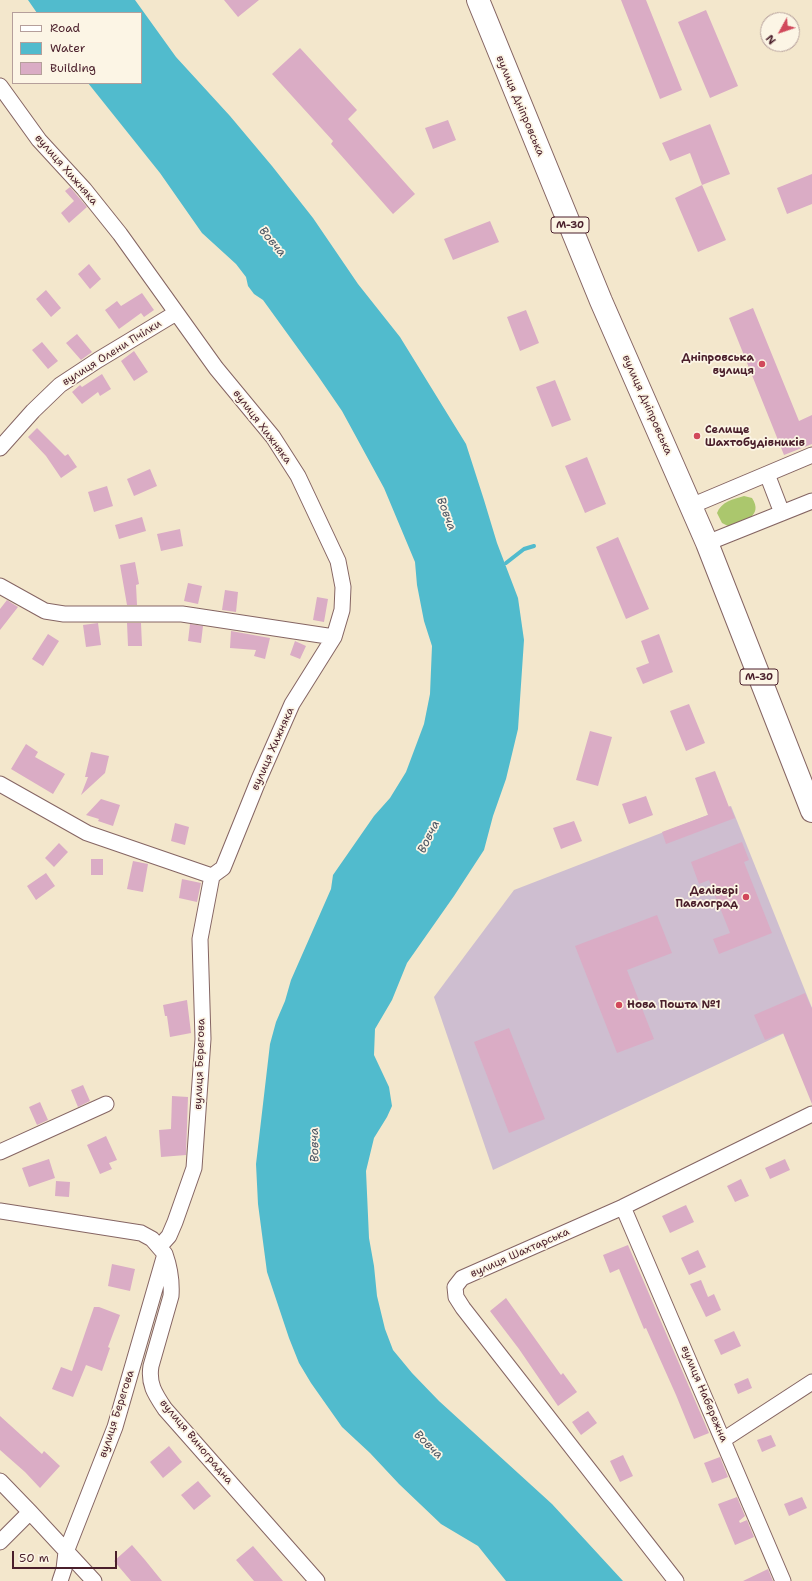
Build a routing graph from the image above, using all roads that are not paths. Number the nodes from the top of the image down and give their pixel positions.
1 (478, 0) edge
2 (0, 86) edge
3 (176, 313) junction
4 (0, 448) edge
5 (812, 455) edge
6 (767, 474) junction
7 (812, 501) edge
8 (691, 506) junction
9 (782, 513) junction
10 (707, 543) junction
11 (0, 586) edge
12 (334, 637) junction
13 (0, 784) edge
14 (812, 811) edge
15 (212, 876) junction
16 (106, 1104) dead end
17 (812, 1114) edge
18 (0, 1152) edge
19 (624, 1207) junction
20 (0, 1211) edge
21 (162, 1250) junction
22 (812, 1382) edge
23 (723, 1440) junction
24 (0, 1481) edge
25 (30, 1512) junction
26 (0, 1542) edge
27 (66, 1552) junction
28 (60, 1581) edge
29 (94, 1581) edge
30 (317, 1581) edge
31 (676, 1581) edge
32 (783, 1581) edge

1 - 8 highway, вулиця Дніпровська / М-30
2 - 3 street, вулиця Хижняка
3 - 4 street, вулиця Олени Пчілки
3 - 12 street, вулиця Хижняка
5 - 6 street
6 - 8 street
6 - 9 street
7 - 9 street
8 - 10 highway, вулиця Дніпровська / М-30
9 - 10 street
10 - 14 highway, вулиця Дніпровська / М-30
11 - 12 street
12 - 15 street, вулиця Хижняка
13 - 15 street
15 - 21 street, вулиця Берегова
16 - 18 street
17 - 19 street, вулиця Шахтарська
19 - 23 street, вулиця Набережна
19 - 31 street, вулиця Шахтарська
20 - 21 street
21 - 27 street, вулиця Берегова
21 - 30 street, вулиця Виноградна
22 - 23 street
23 - 32 street, вулиця Набережна
24 - 25 street
25 - 26 street
25 - 27 street
27 - 28 street, вулиця Берегова
27 - 29 street

